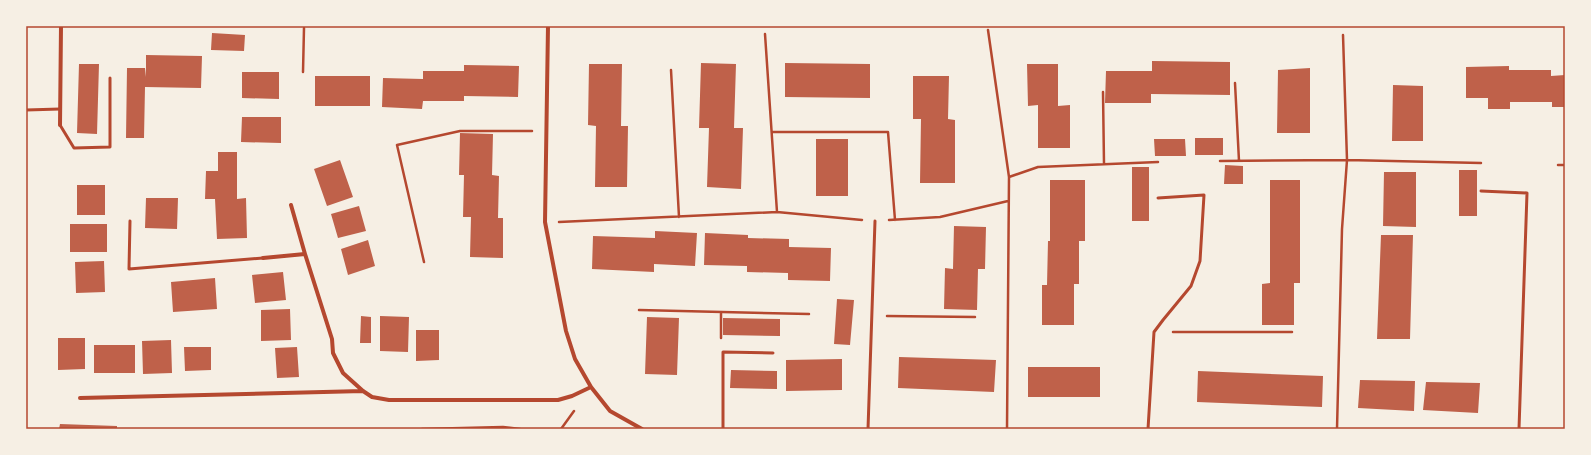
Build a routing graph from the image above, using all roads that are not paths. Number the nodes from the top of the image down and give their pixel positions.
1 (61, 26) edge
2 (548, 26) edge
3 (110, 78) dead end
4 (60, 109) junction
5 (26, 110) edge
6 (60, 125) joint
7 (1481, 191) dead end
8 (1158, 198) dead end
9 (291, 205) dead end
10 (130, 221) dead end
11 (875, 221) road end
12 (305, 254) junction
13 (263, 258) joint
14 (773, 353) dead end
15 (591, 387) junction
16 (363, 391) junction
17 (80, 398) dead end
18 (642, 429) edge
19 (723, 429) edge
20 (868, 429) edge
21 (1148, 429) edge
22 (1519, 429) edge

1 - 4 street
2 - 15 street
3 - 6 lane
4 - 5 lane
4 - 6 street
7 - 22 lane
8 - 21 lane
9 - 12 street
10 - 13 lane
11 - 20 lane
12 - 13 street
12 - 16 street
14 - 19 lane
15 - 16 street
15 - 18 street
16 - 17 street

